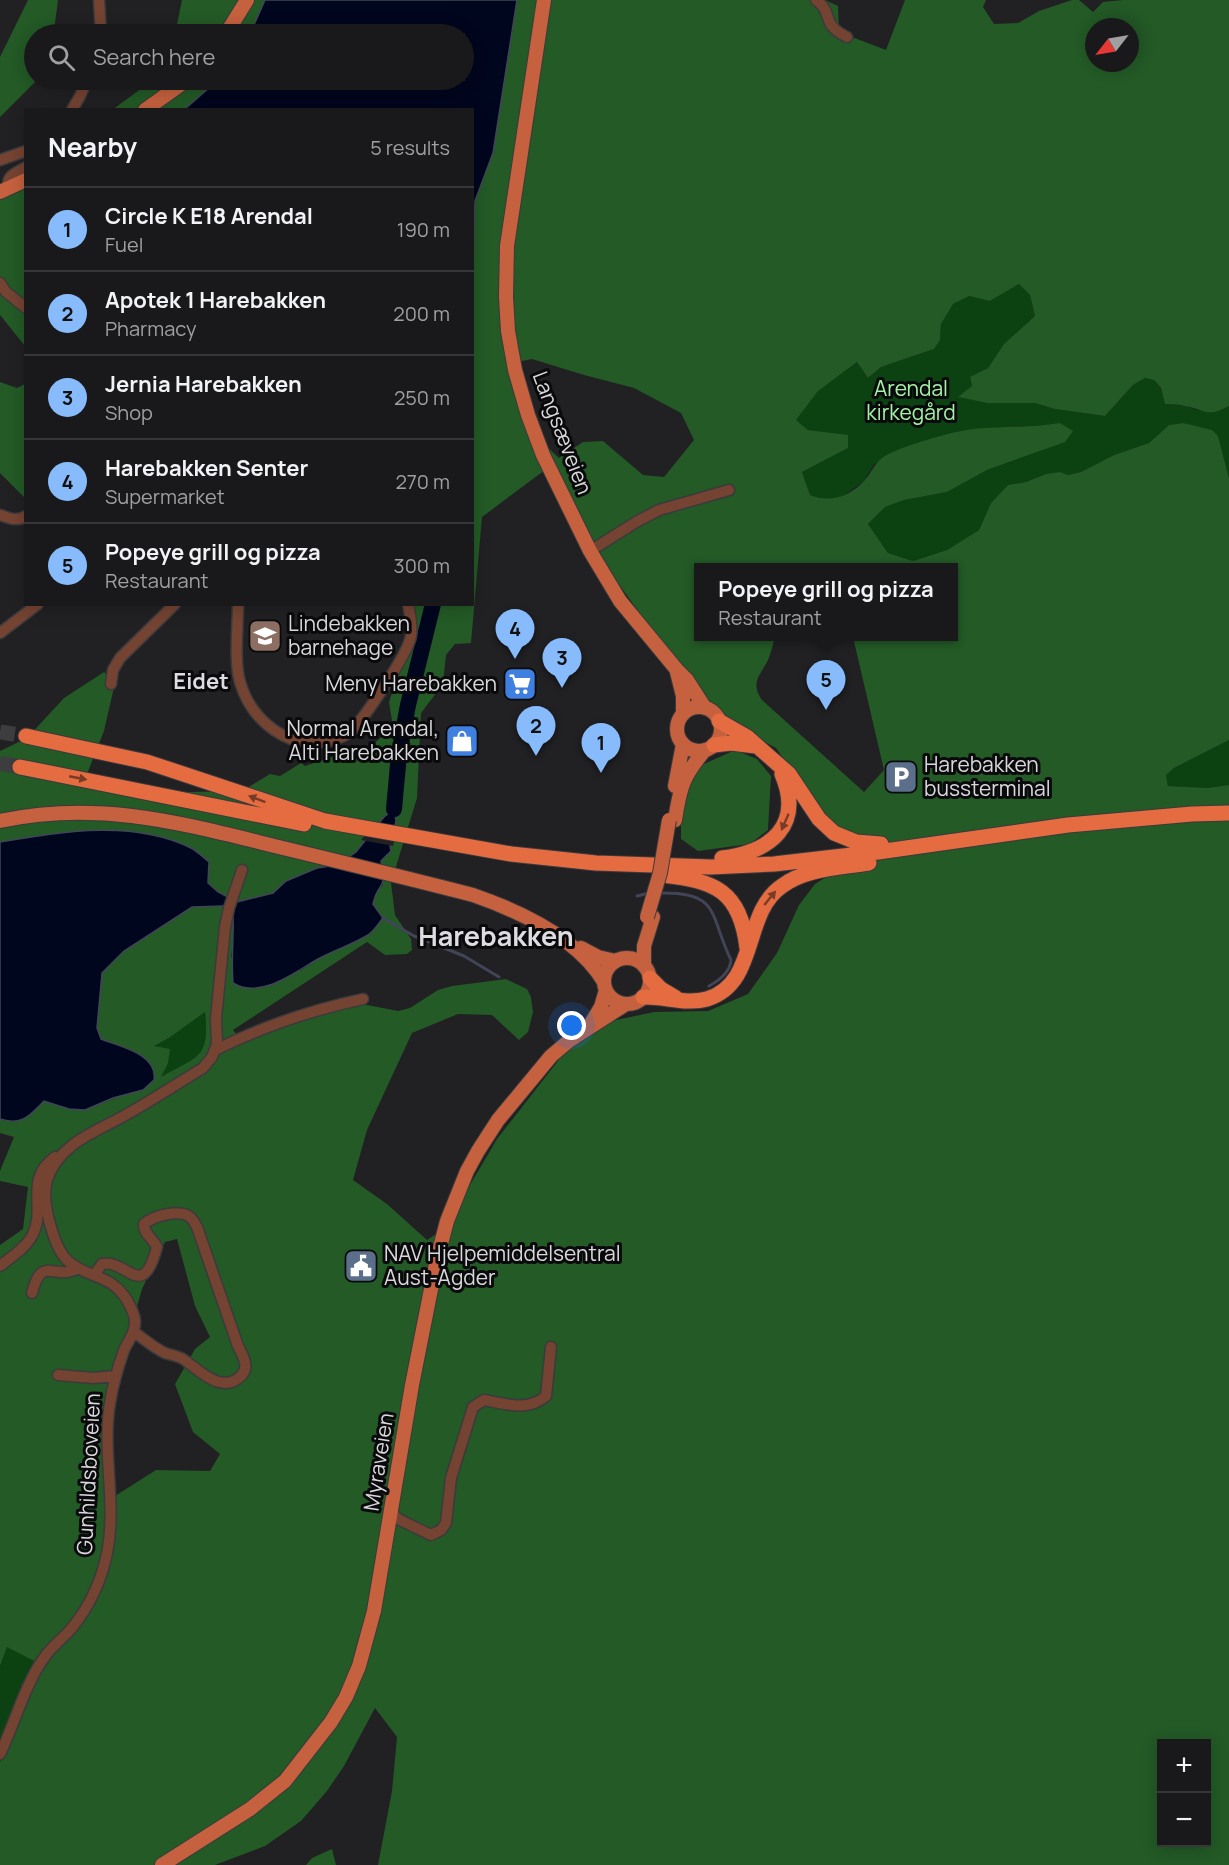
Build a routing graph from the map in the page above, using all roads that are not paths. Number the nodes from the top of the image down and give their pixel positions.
1 (99, 0) edge
2 (247, 0) edge
3 (544, 0) edge
4 (816, 0) edge
5 (100, 24) edge
6 (232, 24) edge
7 (847, 37) dead end
8 (83, 90) edge
9 (173, 90) edge
10 (73, 108) edge
11 (148, 108) edge
12 (24, 152) edge
13 (0, 160) edge
14 (24, 168) edge
15 (24, 181) edge
16 (4, 190) edge
17 (0, 283) edge
18 (24, 306) edge
19 (729, 490) dead end
20 (0, 515) edge
21 (24, 517) edge
22 (590, 551) junction
23 (35, 606) edge
24 (172, 606) edge
25 (238, 606) edge
26 (408, 606) edge
27 (0, 633) edge
28 (677, 670) junction
29 (111, 684) dead end
30 (705, 708) junction
31 (683, 714) junction
32 (719, 721) junction
33 (26, 736) tunnel mouth
34 (683, 744) junction
35 (756, 746) junction
36 (710, 747) junction
37 (779, 766) junction
38 (20, 767) tunnel mouth
39 (1229, 813) edge
40 (0, 816) edge
41 (672, 820) junction
42 (0, 821) edge
43 (1229, 822) edge
44 (352, 830) junction
45 (950, 841) junction
46 (295, 849) junction
47 (878, 861) junction
48 (642, 869) junction
49 (242, 870) dead end
50 (438, 884) junction
51 (650, 917) junction
52 (747, 951) junction
53 (620, 959) junction
54 (647, 972) junction
55 (605, 986) junction
56 (643, 997) junction
57 (363, 999) dead end
58 (681, 1000) junction
59 (626, 1004) junction
60 (587, 1029) junction
61 (215, 1050) junction
62 (65, 1150) junction
63 (0, 1266) edge
64 (78, 1268) junction
65 (95, 1274) junction
66 (32, 1293) dead end
67 (134, 1332) junction
68 (552, 1347) dead end
69 (58, 1375) dead end
70 (115, 1376) junction
71 (392, 1514) junction
72 (0, 1754) edge
73 (162, 1865) edge

1 - 5 street
2 - 6 main road
3 - 22 main road, Langsæveien
4 - 7 street
8 - 10 street
9 - 11 main road
12 - 13 street
14 - 16 street
15 - 16 main road
17 - 18 street
19 - 22 street
20 - 21 street
22 - 28 main road, Langsæveien
23 - 27 street
24 - 29 street
25 - 26 street
28 - 30 main road, Langsæveien
28 - 31 main road, Langsæveien
30 - 31 main road
30 - 32 main road
31 - 34 main road
32 - 35 highway
32 - 36 main road
44 -> 33 highway
34 - 36 main road
34 - 41 main road
35 - 36 highway
35 - 37 highway
36 - 41 main road
37 - 45 highway
37 -> 48 highway
38 -> 44 highway
39 - 45 highway
40 - 46 main road
41 - 51 main road, bridge
42 - 46 main road
43 - 47 highway
44 - 48 highway
45 - 48 highway
46 - 50 main road
47 - 48 highway
52 -> 47 highway
48 - 52 highway
49 - 61 street
50 - 53 main road
50 - 55 main road
51 - 53 main road
51 - 54 main road
52 - 58 highway
53 - 54 main road
53 - 55 main road
54 - 56 main road
54 - 58 highway
55 - 59 main road
55 - 60 main road, Myraveien
56 - 58 highway
56 - 59 main road
57 - 61 street
59 - 60 main road, Myraveien
60 - 71 main road, Myraveien
61 - 62 street
62 - 63 street
62 - 64 street
64 - 65 street
64 - 66 street
65 - 67 street
65 - 67 street
67 - 70 street, Gunhildsboveien
68 - 71 street
69 - 70 street
70 - 72 street, Gunhildsboveien
71 - 73 main road, Myraveien

